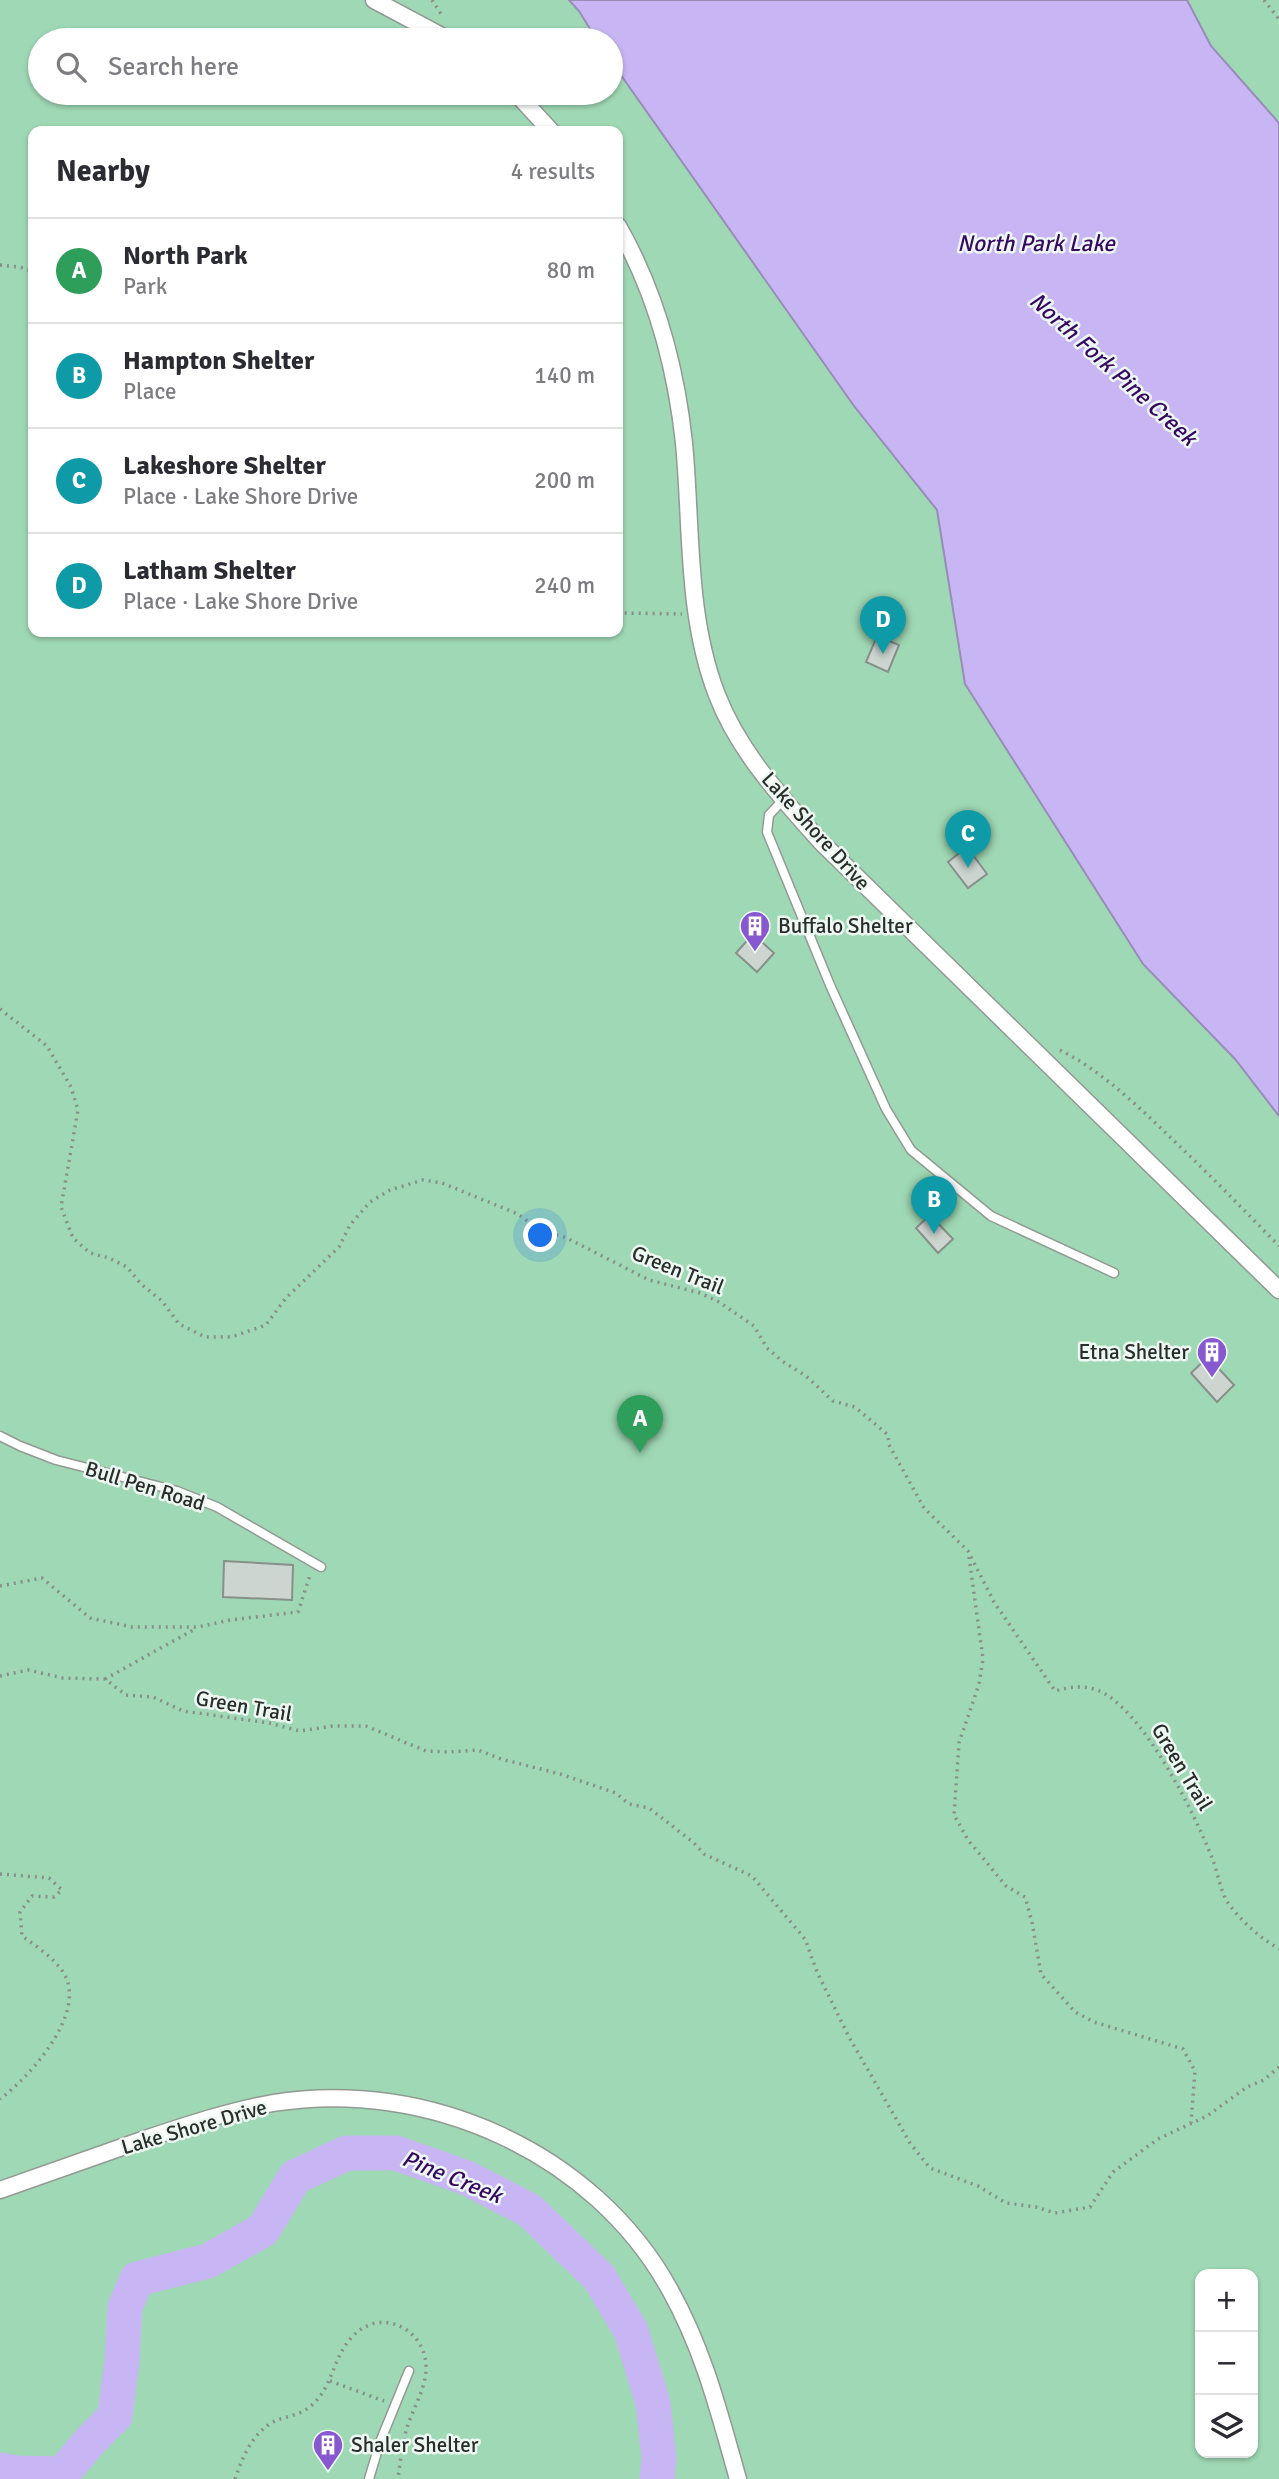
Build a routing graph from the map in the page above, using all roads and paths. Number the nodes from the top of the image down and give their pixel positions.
1 (374, 0) edge
2 (1264, 0) edge
3 (1279, 19) edge
4 (426, 28) edge
5 (527, 105) edge
6 (546, 126) edge
7 (623, 225) edge
8 (0, 265) edge
9 (28, 270) edge
10 (623, 613) edge
11 (698, 614) junction
12 (783, 800) junction
13 (0, 1009) edge
14 (1056, 1048) dead end
15 (1279, 1246) edge
16 (1114, 1273) dead end
17 (1279, 1290) edge
18 (0, 1436) edge
19 (968, 1551) junction
20 (318, 1565) joint
21 (0, 1586) edge
22 (198, 1627) junction
23 (0, 1676) edge
24 (105, 1679) junction
25 (0, 1874) edge
26 (1279, 1949) edge
27 (1279, 2067) edge
28 (0, 2099) edge
29 (1191, 2124) junction
30 (0, 2190) edge
31 (409, 2371) dead end
32 (330, 2381) junction
33 (394, 2405) junction
34 (235, 2479) edge
35 (369, 2479) edge
36 (398, 2479) edge
37 (738, 2479) edge

1 - 4 street
2 - 3 path
5 - 6 street
7 - 11 street, Lake Shore Drive
8 - 9 path
10 - 11 path
11 - 12 street, Lake Shore Drive
12 - 16 lane
12 - 17 street, Lake Shore Drive
13 - 19 path, Green Trail
14 - 15 path
18 - 20 lane, Bull Pen Road
19 - 26 path, Green Trail
19 - 29 path
20 - 22 path
21 - 22 path
22 - 24 path
23 - 24 path, Green Trail
24 - 29 path, Green Trail
25 - 28 path
27 - 29 path, Green Trail
30 - 37 street, Lake Shore Drive
31 - 33 lane
32 - 33 path
32 - 34 path
32 - 36 path
33 - 35 lane

